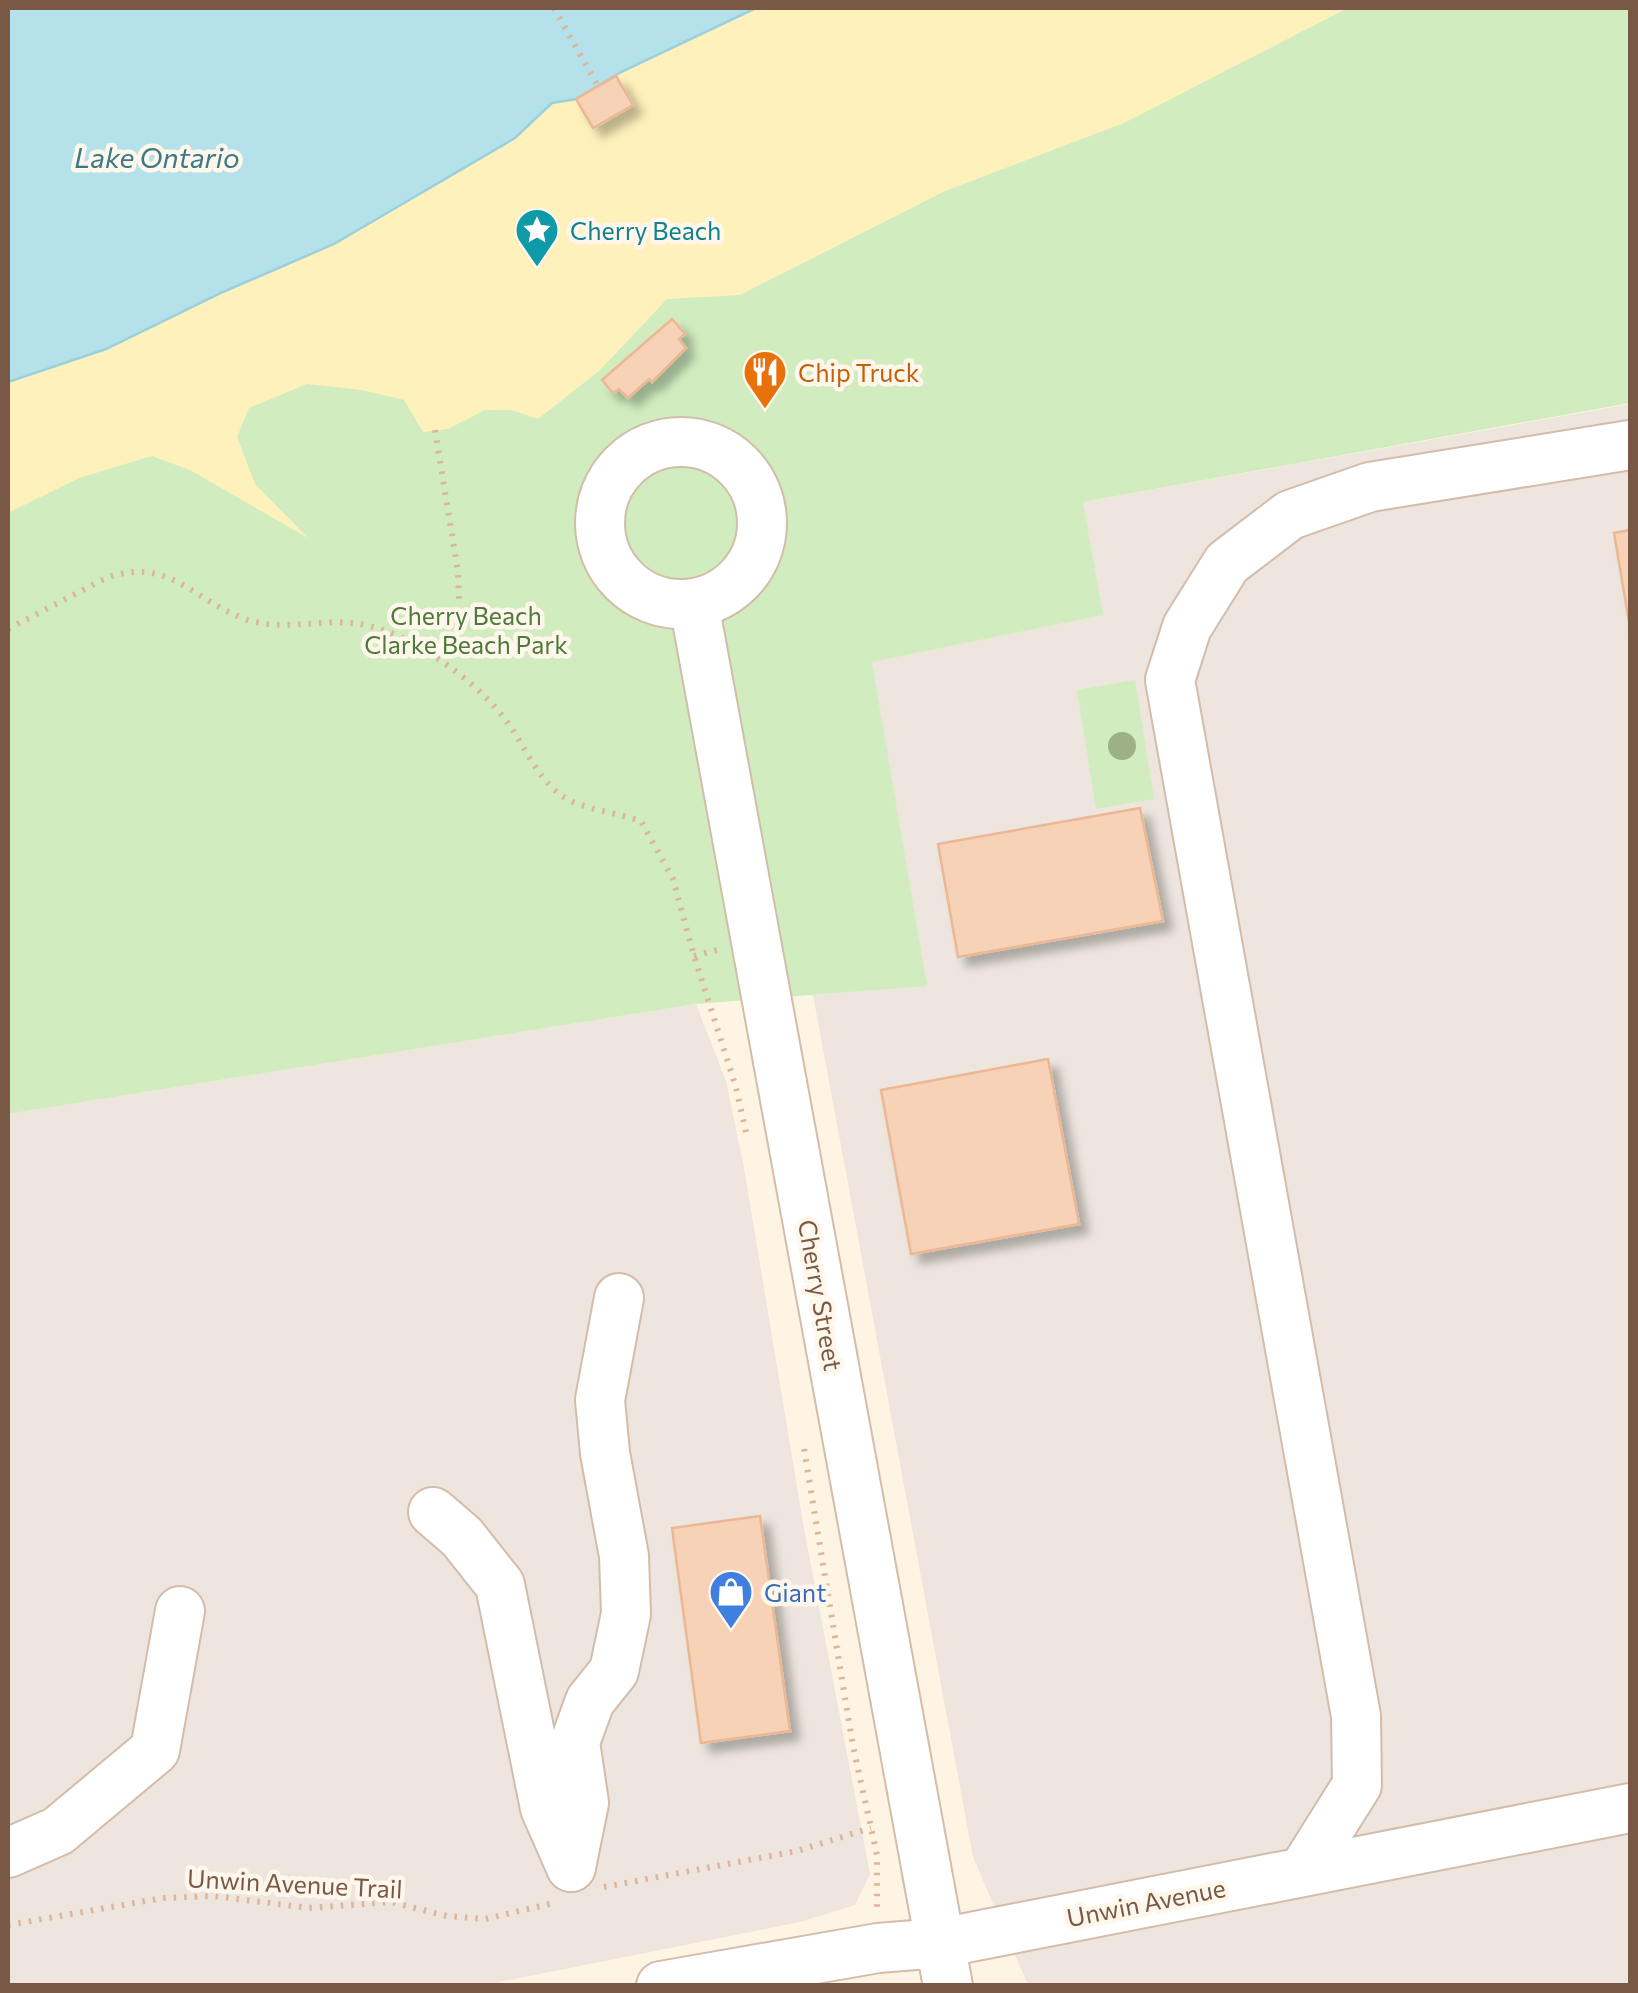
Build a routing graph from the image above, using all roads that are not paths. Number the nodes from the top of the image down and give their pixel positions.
1 (1630, 445) edge
2 (694, 604) dead end
3 (619, 1298) dead end
4 (434, 1512) dead end
5 (180, 1611) dead end
6 (1630, 1808) edge
7 (8, 1853) edge
8 (1303, 1871) junction
9 (944, 1964) edge
10 (661, 1986) edge

1 - 8 street
2 - 9 street, Cherry Street
3 - 4 street
5 - 7 street
6 - 8 street, Unwin Avenue
8 - 9 street, Unwin Avenue
9 - 10 street, Unwin Avenue

